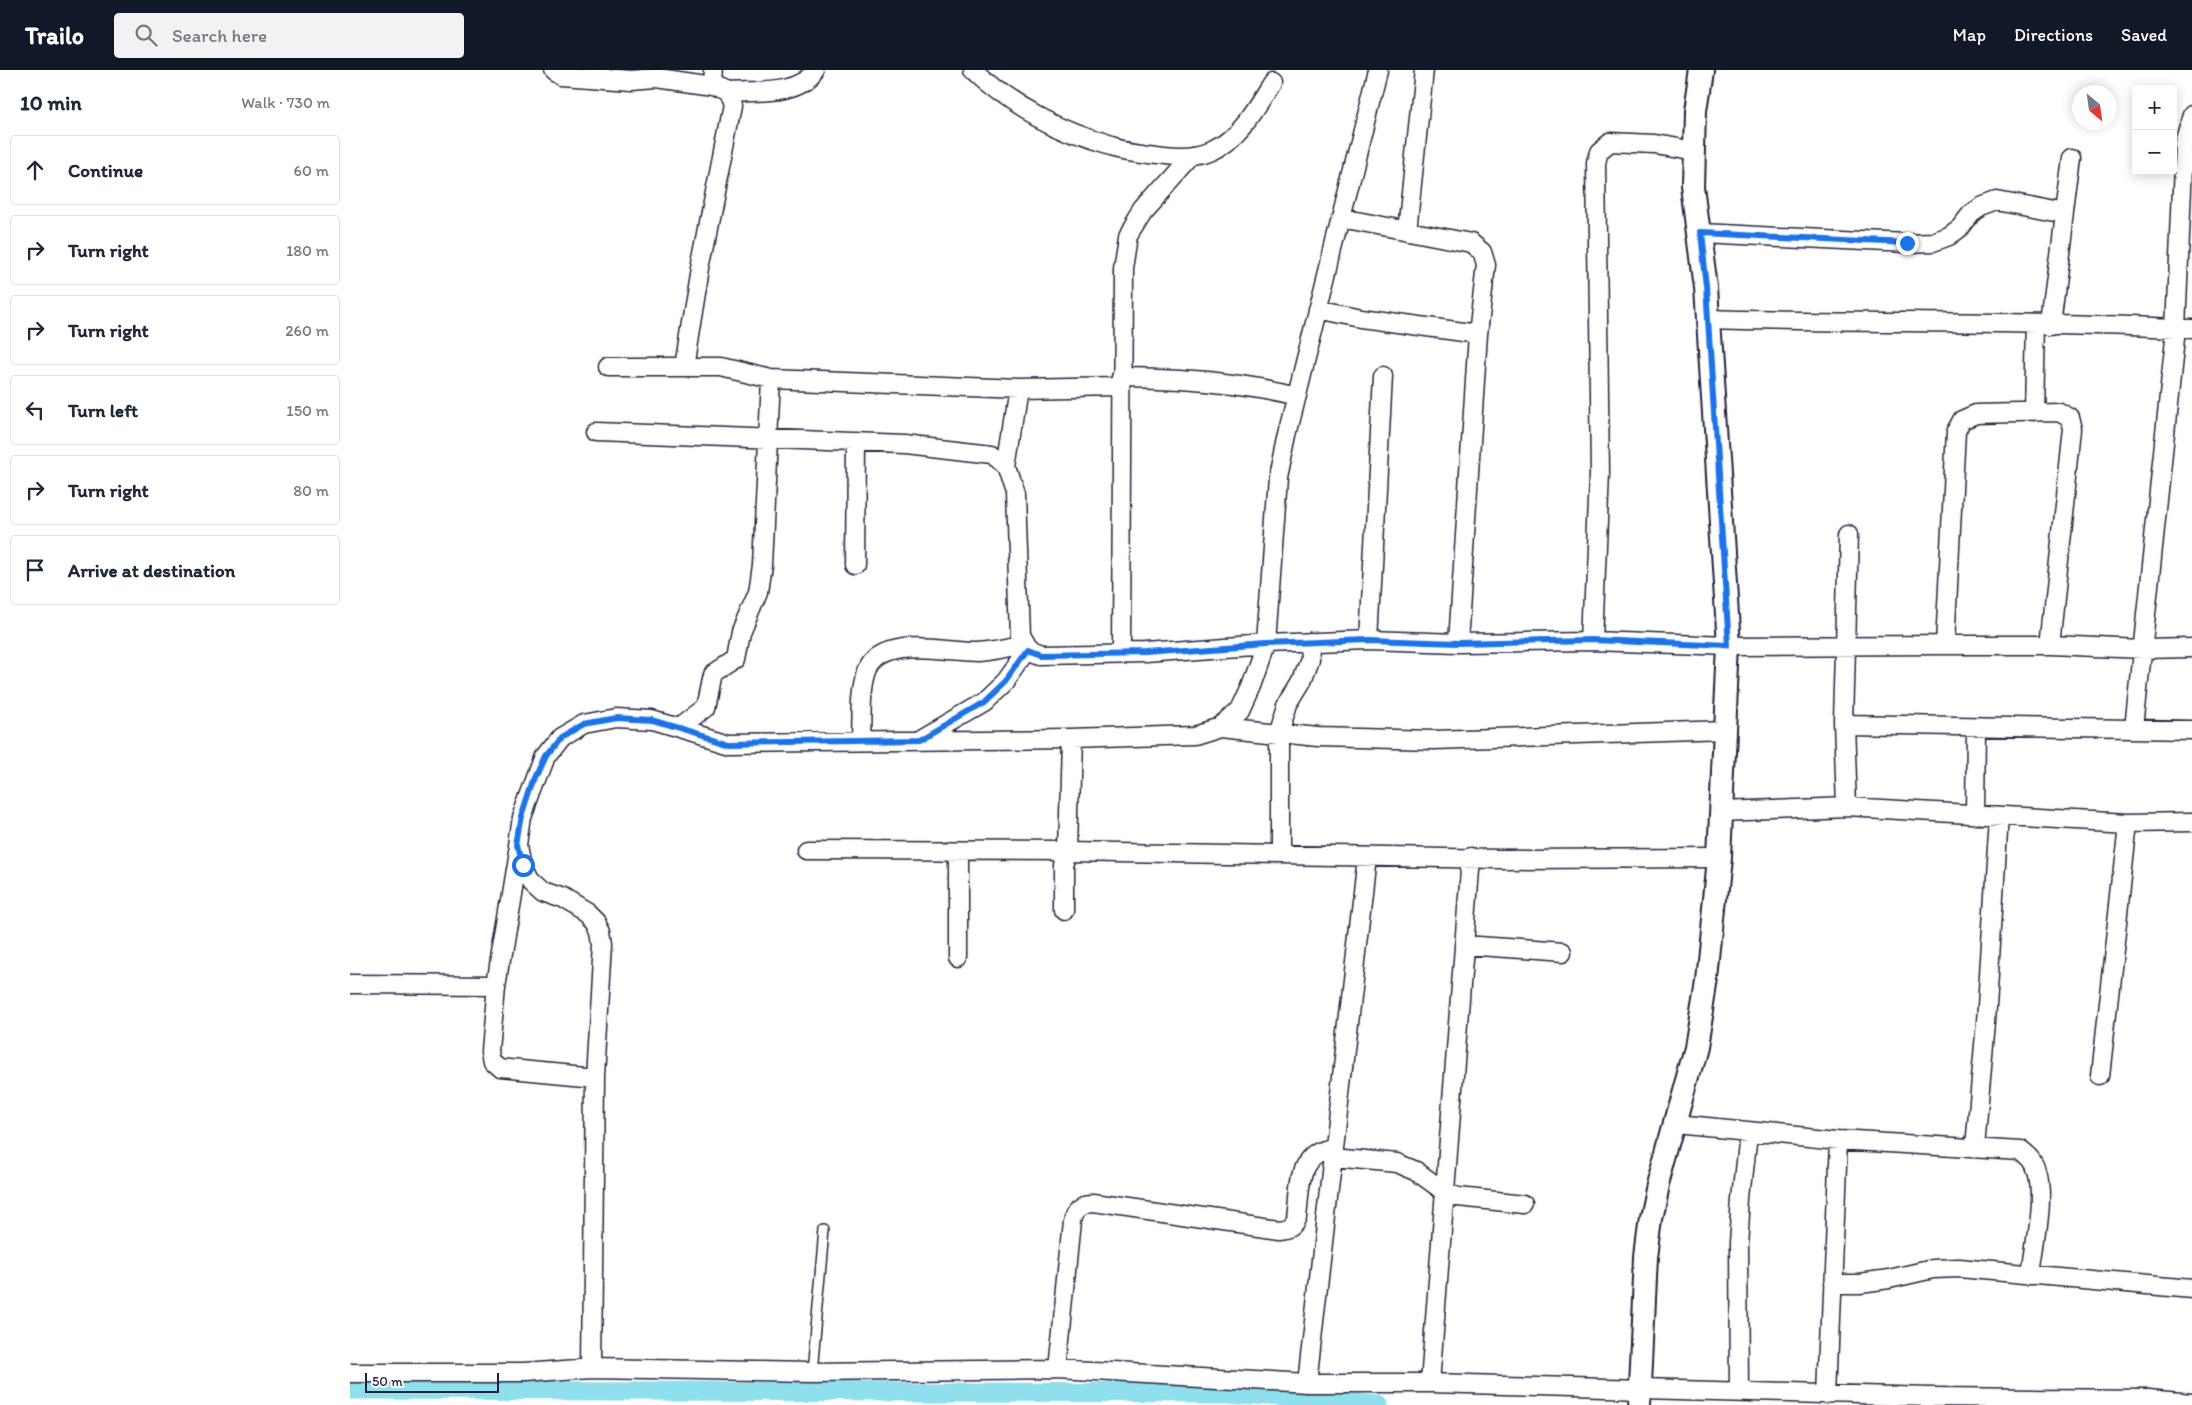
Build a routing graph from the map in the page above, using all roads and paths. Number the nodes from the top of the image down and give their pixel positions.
1 (553, 70) edge
2 (816, 70) edge
3 (973, 70) edge
4 (1378, 70) edge
5 (1424, 70) edge
6 (1701, 70) edge
7 (657, 74) edge
8 (718, 83) edge
9 (1271, 83) dead end
10 (2192, 115) edge
11 (1694, 151) junction
12 (1193, 155) junction
13 (2072, 158) dead end
14 (2065, 214) junction
15 (1341, 218) junction
16 (1407, 231) junction
17 (1700, 233) junction
18 (1318, 309) junction
19 (1707, 319) junction
20 (2044, 325) junction
21 (2184, 329) edge
22 (1478, 334) junction
23 (608, 367) dead end
24 (684, 367) junction
25 (1383, 376) dead end
26 (771, 379) junction
27 (1121, 382) junction
28 (1018, 389) junction
29 (1296, 396) junction
30 (2034, 413) junction
31 (596, 432) dead end
32 (769, 440) junction
33 (856, 442) junction
34 (1006, 466) junction
35 (1849, 534) dead end
36 (855, 565) dead end
37 (1369, 640) junction
38 (1593, 640) junction
39 (1309, 642) junction
40 (1458, 643) junction
41 (1266, 644) junction
42 (1846, 645) junction
43 (1945, 645) junction
44 (1729, 646) junction
45 (2050, 646) junction
46 (1025, 647) junction
47 (2192, 648) edge
48 (2143, 649) junction
49 (1121, 654) junction
50 (1844, 724) junction
51 (680, 727) junction
52 (1221, 727) junction
53 (1976, 728) junction
54 (2134, 728) junction
55 (1725, 730) junction
56 (2192, 730) edge
57 (1279, 733) junction
58 (1071, 739) junction
59 (861, 740) junction
60 (919, 740) junction
61 (1847, 807) junction
62 (1721, 812) junction
63 (1975, 815) junction
64 (1999, 816) junction
65 (2192, 822) edge
66 (2128, 824) junction
67 (518, 845) junction
68 (806, 850) dead end
69 (1068, 851) junction
70 (958, 852) junction
71 (1279, 855) junction
72 (1366, 857) junction
73 (1471, 858) junction
74 (1719, 858) junction
75 (1064, 910) dead end
76 (1464, 945) junction
77 (1563, 952) dead end
78 (958, 958) dead end
79 (350, 984) edge
80 (496, 984) junction
81 (2100, 1076) dead end
82 (595, 1077) junction
83 (1677, 1124) junction
84 (1748, 1132) junction
85 (1838, 1140) junction
86 (1975, 1147) junction
87 (1333, 1152) junction
88 (1445, 1192) junction
89 (1525, 1204) dead end
90 (825, 1231) dead end
91 (2031, 1274) junction
92 (1832, 1283) junction
93 (2192, 1288) edge
94 (592, 1368) junction
95 (1058, 1369) junction
96 (812, 1372) junction
97 (350, 1373) edge
98 (1306, 1383) junction
99 (1430, 1383) junction
100 (1739, 1391) junction
101 (1828, 1395) junction
102 (1639, 1396) edge
103 (2192, 1403) edge

1 - 7 street
2 - 8 street
3 - 12 street
4 - 15 street
5 - 16 street
6 - 11 street
7 - 8 street
8 - 24 street
9 - 12 street
10 - 21 street
11 - 17 street
11 - 38 street
12 - 27 street
13 - 14 street
14 - 17 street
14 - 20 street
15 - 16 street
15 - 18 street
16 - 22 street
17 - 19 street
18 - 22 street
18 - 29 street
19 - 20 street
19 - 44 street
20 - 21 street
20 - 30 street
21 - 48 street
22 - 40 street
23 - 24 street
24 - 26 street
25 - 37 street
26 - 28 street
26 - 32 street
27 - 28 street
27 - 29 street
27 - 49 street
28 - 34 street
29 - 41 street
30 - 43 street
30 - 45 street
31 - 32 street
32 - 33 street
32 - 51 street
33 - 34 street
33 - 36 street
34 - 46 street
35 - 42 street
37 - 39 street
37 - 40 street
38 - 40 street
38 - 44 street
39 - 41 street
39 - 57 street
41 - 49 street
41 - 52 street
42 - 43 street
42 - 44 street
42 - 50 street
43 - 45 street
44 - 55 street
45 - 48 street
46 - 49 street
46 - 59 street
46 - 60 street
47 - 48 street
48 - 54 street
50 - 53 street
50 - 61 street
51 - 59 street
51 - 67 street
52 - 57 street
52 - 58 street
53 - 54 street
53 - 63 street
54 - 56 street
55 - 57 street
55 - 62 street
57 - 71 street
58 - 60 street
58 - 69 street
59 - 60 street
61 - 62 street
61 - 63 street
62 - 74 street
63 - 64 street
64 - 66 street
64 - 86 street
65 - 66 street
66 - 81 street
67 - 80 street
67 - 82 street
68 - 70 street
69 - 70 street
69 - 71 street
69 - 75 street
70 - 78 street
71 - 72 street
72 - 73 street
72 - 87 street
73 - 74 street
73 - 76 street
74 - 83 street
76 - 77 street
76 - 88 street
79 - 80 street
80 - 82 street
82 - 94 street
83 - 84 street
83 - 102 street
84 - 85 street
84 - 100 street
85 - 86 street
85 - 92 street
86 - 91 street
87 - 88 street
87 - 95 street
87 - 98 street
88 - 89 street
88 - 99 street
90 - 96 lane
91 - 92 street
91 - 93 street
92 - 101 street
94 - 96 street
94 - 97 street
95 - 96 street
95 - 98 street
98 - 99 street
99 - 102 street
100 - 101 street
100 - 102 street
101 - 103 street

